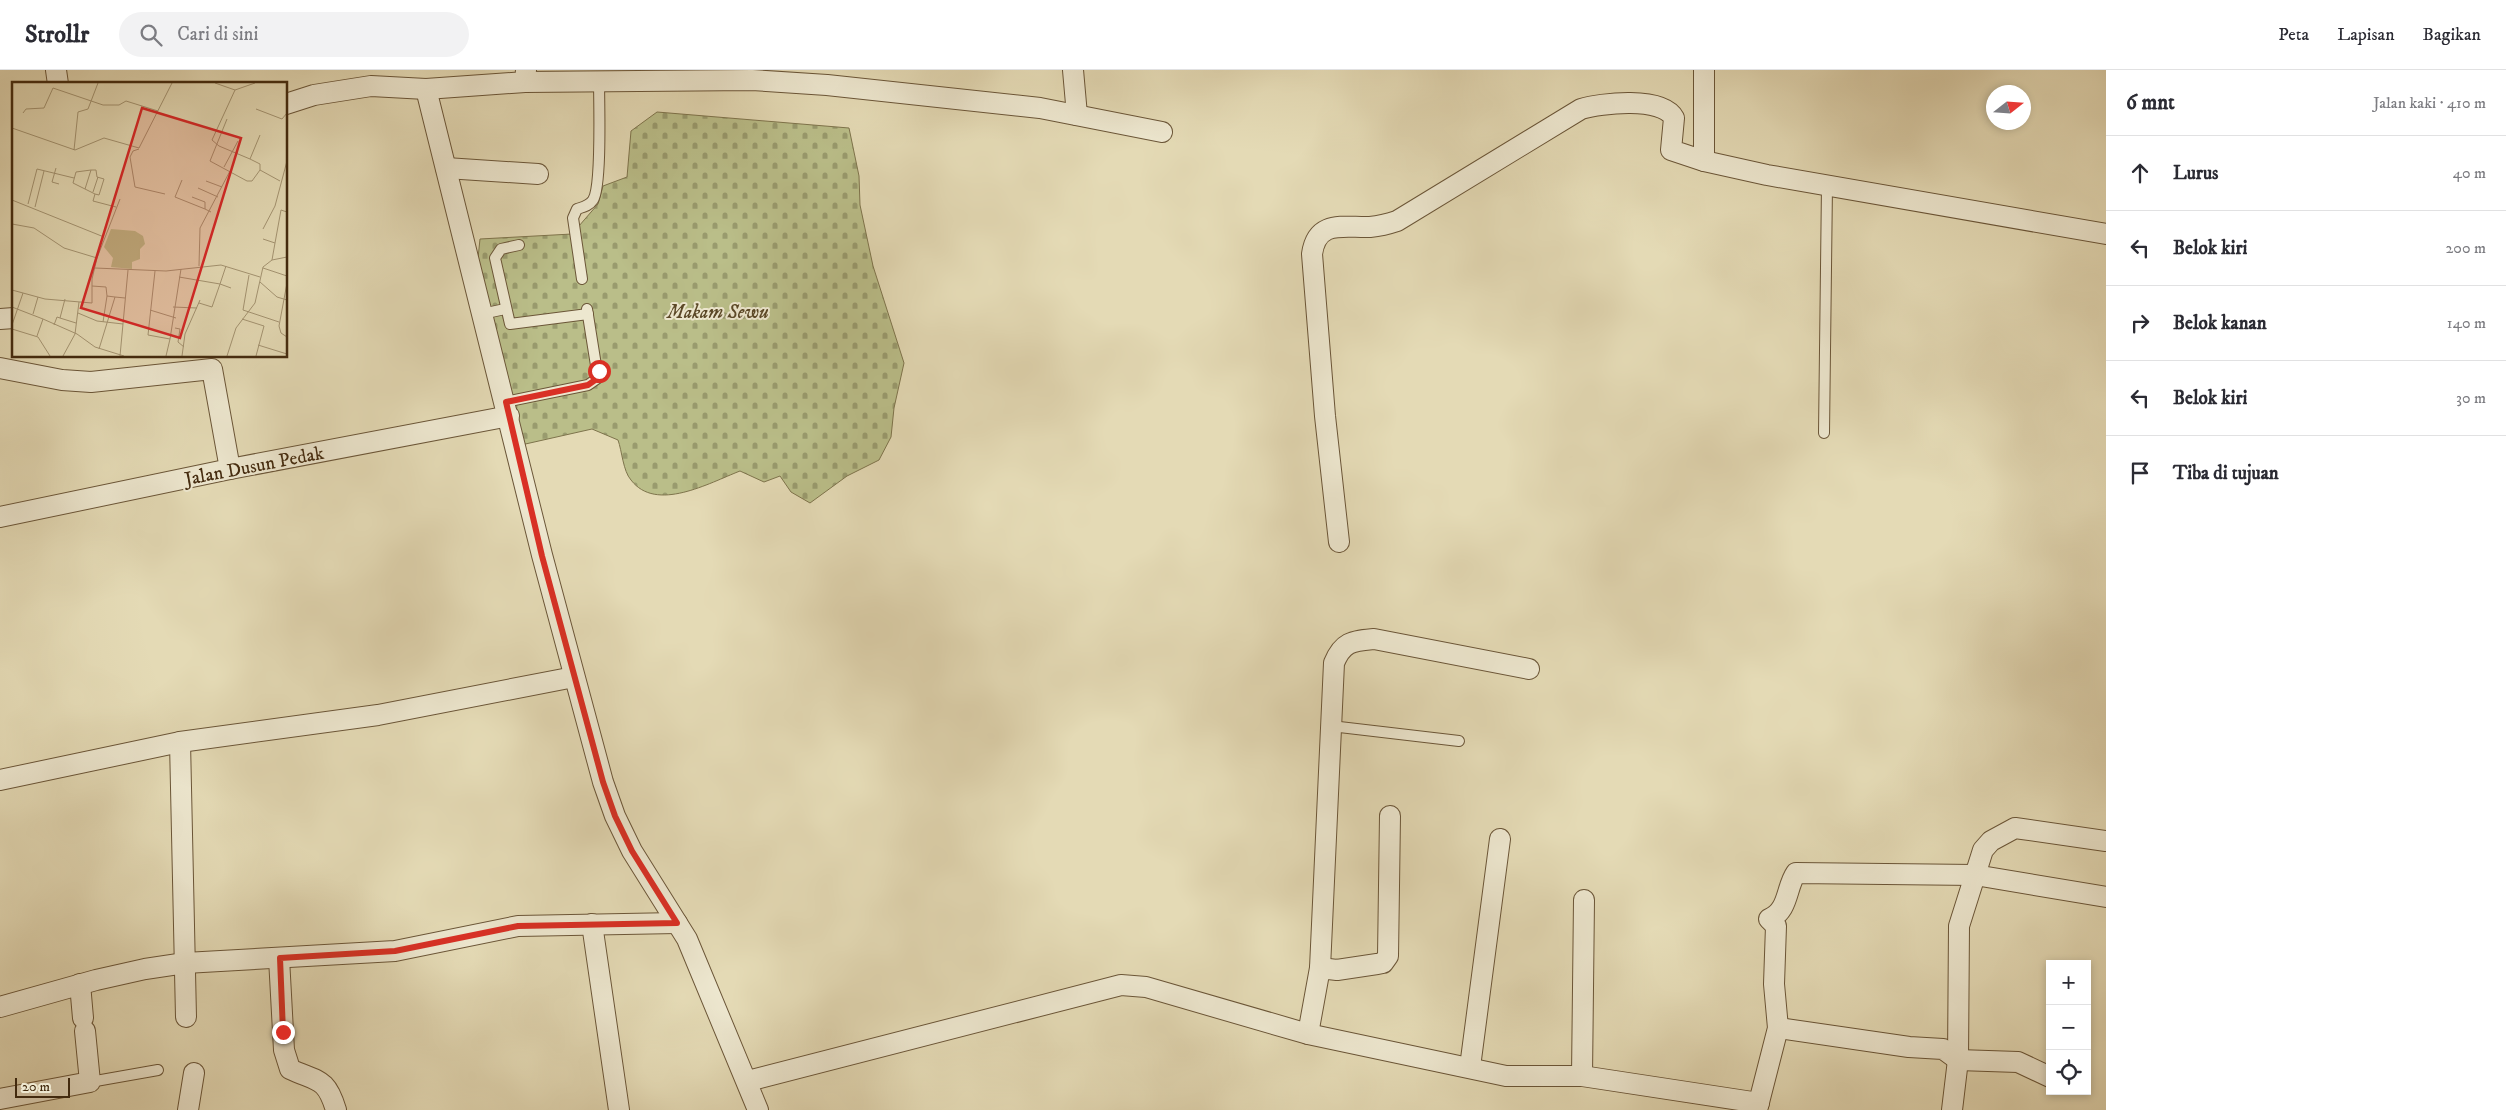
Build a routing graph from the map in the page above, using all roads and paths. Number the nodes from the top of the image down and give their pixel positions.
1 (1073, 70) edge
2 (1704, 70) edge
3 (753, 75) edge
4 (526, 76) edge
5 (599, 80) junction
6 (426, 89) junction
7 (288, 103) edge
8 (1077, 115) junction
9 (1162, 132) dead end
10 (1704, 161) junction
11 (446, 168) junction
12 (538, 174) dead end
13 (1827, 186) junction
14 (2106, 234) edge
15 (519, 245) dead end
16 (582, 279) dead end
17 (505, 309) junction
18 (482, 314) junction
19 (211, 362) edge
20 (0, 368) edge
21 (507, 409) junction
22 (1824, 433) dead end
23 (230, 469) junction
24 (0, 517) edge
25 (1339, 542) dead end
26 (1530, 669) dead end
27 (574, 677) junction
28 (1331, 726) junction
29 (1459, 741) dead end
30 (180, 742) junction
31 (0, 780) edge
32 (1390, 816) dead end
33 (1500, 839) dead end
34 (2106, 840) edge
35 (1975, 875) junction
36 (2106, 897) edge
37 (1584, 900) dead end
38 (677, 923) junction
39 (592, 924) junction
40 (280, 958) junction
41 (185, 963) junction
42 (1320, 968) junction
43 (80, 984) junction
44 (0, 1007) edge
45 (186, 1017) dead end
46 (1778, 1028) junction
47 (1308, 1034) junction
48 (1958, 1060) junction
49 (1470, 1067) junction
50 (158, 1070) dead end
51 (194, 1073) dead end
52 (2046, 1075) edge
53 (1582, 1076) junction
54 (748, 1081) junction
55 (90, 1082) junction
56 (0, 1099) edge
57 (1758, 1106) edge
58 (188, 1110) edge
59 (336, 1110) edge
60 (619, 1110) edge
61 (758, 1110) edge
62 (1952, 1110) edge

1 - 8 street
2 - 10 street
3 - 5 street
3 - 8 street
4 - 5 street
4 - 6 street
5 - 16 lane
6 - 7 street
6 - 11 street
8 - 9 street
10 - 13 street
10 - 25 street
11 - 12 street
11 - 18 street
13 - 14 street
13 - 22 lane
15 - 17 lane
17 - 18 lane
17 - 21 lane
18 - 21 street
19 - 20 street
19 - 23 street
21 - 23 street, Jalan Dusun Pedak
21 - 27 street
23 - 24 street, Jalan Dusun Pedak
26 - 28 street
27 - 30 street
27 - 38 street
28 - 29 lane
28 - 42 street
30 - 31 street
30 - 41 street
32 - 42 street
33 - 49 street
34 - 35 street
35 - 36 street
35 - 46 street
35 - 48 street
37 - 53 street
38 - 39 street
38 - 54 street
39 - 40 street
39 - 60 street
40 - 41 street
40 - 59 street
41 - 43 street
41 - 45 street
42 - 47 street
43 - 44 street
43 - 55 street
46 - 48 street
46 - 57 street
47 - 49 street
47 - 54 street
48 - 52 street
48 - 62 street
49 - 53 street
50 - 55 lane
51 - 58 street
53 - 57 street
54 - 61 street
55 - 56 street

